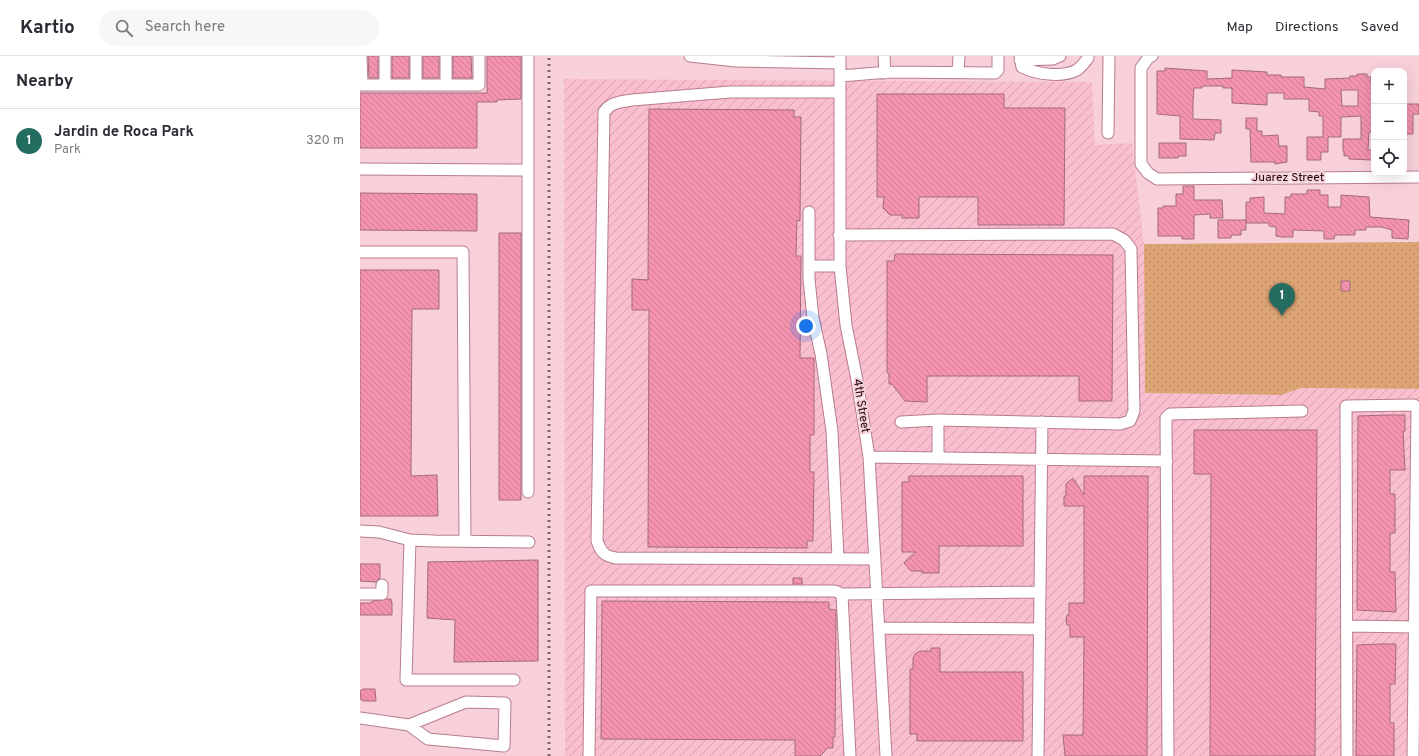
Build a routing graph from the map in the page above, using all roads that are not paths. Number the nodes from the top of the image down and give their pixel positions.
1 (361, 56) edge
2 (385, 56) edge
3 (416, 56) edge
4 (446, 56) edge
5 (480, 56) edge
6 (528, 56) edge
7 (690, 56) edge
8 (884, 56) edge
9 (959, 56) edge
10 (998, 56) edge
11 (1060, 56) edge
12 (1088, 56) edge
13 (1109, 56) edge
14 (1152, 56) edge
15 (1020, 58) edge
16 (774, 59) edge
17 (840, 60) edge
18 (958, 72) junction
19 (885, 73) junction
20 (840, 76) junction
21 (385, 85) junction
22 (416, 85) junction
23 (446, 85) junction
24 (361, 86) edge
25 (840, 92) junction
26 (1108, 134) dead end
27 (360, 169) edge
28 (528, 170) junction
29 (1419, 177) edge
30 (809, 212) dead end
31 (839, 235) junction
32 (360, 252) edge
33 (809, 266) junction
34 (840, 266) junction
35 (1302, 411) dead end
36 (938, 420) junction
37 (901, 422) dead end
38 (1042, 422) junction
39 (869, 457) junction
40 (938, 458) junction
41 (1041, 459) junction
42 (1167, 461) junction
43 (1418, 466) edge
44 (528, 492) dead end
45 (360, 532) edge
46 (410, 540) junction
47 (465, 541) junction
48 (530, 542) dead end
49 (838, 558) junction
50 (875, 559) junction
51 (382, 585) dead end
52 (1040, 592) junction
53 (877, 593) junction
54 (360, 594) edge
55 (842, 594) junction
56 (1347, 626) junction
57 (1415, 627) junction
58 (879, 628) junction
59 (1040, 629) junction
60 (514, 680) dead end
61 (360, 718) edge
62 (409, 725) junction
63 (589, 756) edge
64 (850, 756) edge
65 (886, 756) edge
66 (1038, 756) edge
67 (1168, 756) edge
68 (1347, 756) edge
69 (1413, 756) edge

1 - 24 street
2 - 21 street
3 - 22 street
4 - 23 street
5 - 23 street
6 - 28 street
7 - 16 street
8 - 19 street
9 - 18 street
10 - 18 street
11 - 15 street
12 - 15 street
13 - 26 street
14 - 29 street, Juarez Street
16 - 17 street
17 - 20 street, 4th Street
18 - 19 street
19 - 20 street
20 - 25 street, 4th Street
21 - 22 street
21 - 24 street
22 - 23 street
25 - 31 street, 4th Street
25 - 49 street
27 - 28 street
28 - 44 street
30 - 33 street
31 - 34 street, 4th Street
31 - 38 street
32 - 47 street
33 - 34 street
33 - 49 street
34 - 39 street, 4th Street
35 - 42 street
36 - 37 street
36 - 38 street
36 - 40 street
38 - 41 street
39 - 40 street
39 - 50 street, 4th Street
40 - 41 street
41 - 42 street
41 - 52 street
42 - 67 street
43 - 56 street
43 - 57 street
45 - 46 street
46 - 47 street
46 - 60 street
47 - 48 street
49 - 50 street
50 - 53 street, 4th Street
51 - 54 street
52 - 53 street
52 - 59 street
53 - 55 street
53 - 58 street, 4th Street
55 - 63 street
55 - 64 street
56 - 57 street
56 - 68 street
57 - 69 street
58 - 59 street
58 - 65 street, 4th Street
59 - 66 street
61 - 62 street
62 - 62 street

